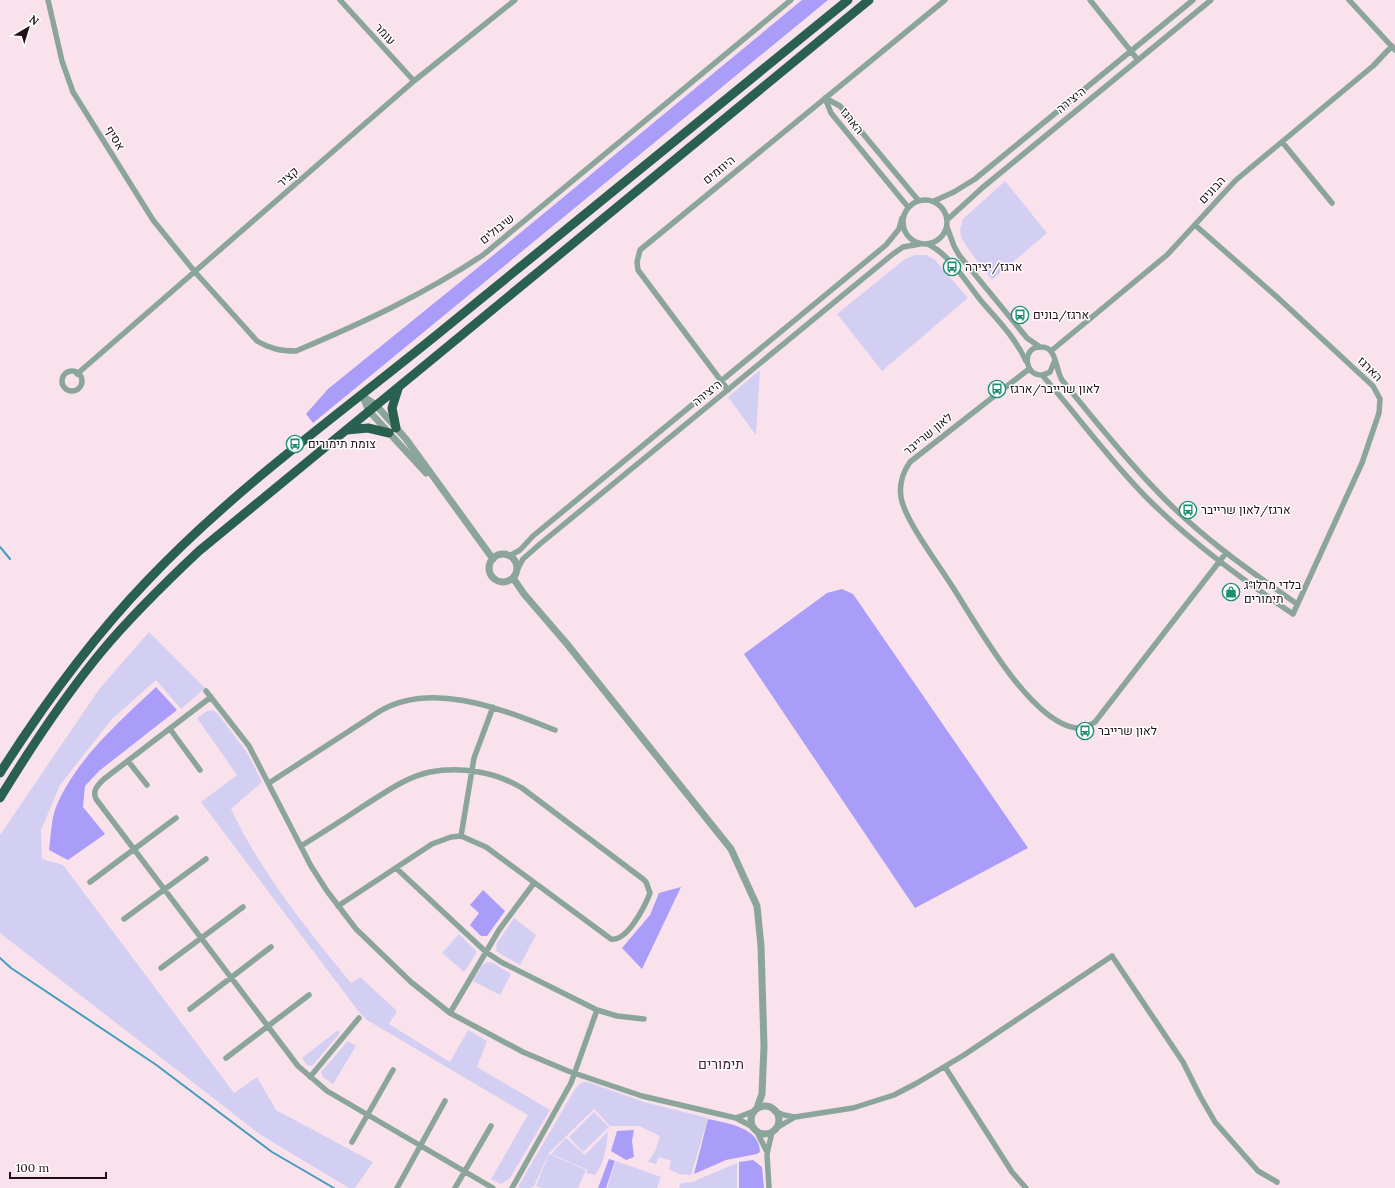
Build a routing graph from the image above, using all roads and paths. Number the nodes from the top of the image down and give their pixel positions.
1 (48, 0) edge
2 (340, 0) edge
3 (515, 0) edge
4 (791, 0) edge
5 (848, 0) edge
6 (869, 0) edge
7 (945, 0) edge
8 (1090, 0) edge
9 (1193, 0) edge
10 (1212, 0) edge
11 (1349, 0) edge
12 (1393, 48) edge
13 (1131, 51) junction
14 (1138, 60) junction
15 (414, 81) junction
16 (826, 98) junction
17 (1283, 143) junction
18 (918, 200) junction
19 (934, 201) junction
20 (1332, 203) dead end
21 (908, 207) junction
22 (902, 218) junction
23 (947, 220) junction
24 (1195, 225) junction
25 (947, 227) junction
26 (920, 244) junction
27 (928, 244) junction
28 (195, 272) junction
29 (1040, 347) junction
30 (1051, 351) junction
31 (1055, 360) junction
32 (1027, 361) junction
33 (1029, 369) junction
34 (78, 374) dead end
35 (1042, 375) junction
36 (721, 381) junction
37 (401, 384) junction
38 (728, 390) junction
39 (362, 396) junction
40 (373, 408) junction
41 (393, 430) junction
42 (343, 431) junction
43 (1226, 553) junction
44 (510, 556) junction
45 (493, 559) junction
46 (1219, 562) junction
47 (512, 577) junction
48 (1298, 604) junction
49 (206, 692) dead end
50 (211, 697) junction
51 (493, 707) junction
52 (170, 729) junction
53 (555, 730) dead end
54 (128, 761) junction
55 (200, 770) dead end
56 (471, 772) junction
57 (0, 773) edge
58 (269, 784) junction
59 (147, 785) dead end
60 (0, 798) edge
61 (176, 818) dead end
62 (461, 836) junction
63 (301, 846) junction
64 (134, 849) junction
65 (206, 859) dead end
66 (396, 868) junction
67 (90, 882) dead end
68 (534, 883) junction
69 (164, 890) junction
70 (338, 906) junction
71 (243, 907) dead end
72 (124, 919) dead end
73 (201, 938) junction
74 (271, 947) dead end
75 (486, 952) junction
76 (162, 968) dead end
77 (231, 978) junction
78 (309, 995) dead end
79 (190, 1009) dead end
80 (597, 1010) junction
81 (450, 1012) junction
82 (359, 1018) dead end
83 (644, 1019) dead end
84 (268, 1027) junction
85 (226, 1058) dead end
86 (945, 1067) junction
87 (393, 1070) dead end
88 (575, 1073) junction
89 (310, 1077) junction
90 (763, 1088) junction
91 (445, 1101) dead end
92 (756, 1110) junction
93 (773, 1110) junction
94 (368, 1115) junction
95 (795, 1117) junction
96 (736, 1118) junction
97 (491, 1126) dead end
98 (755, 1129) junction
99 (773, 1130) junction
100 (352, 1142) dead end
101 (420, 1146) junction
102 (767, 1154) junction
103 (464, 1171) junction
104 (1277, 1182) dead end
105 (397, 1188) edge
106 (455, 1188) edge
107 (493, 1188) edge
108 (512, 1188) edge
109 (769, 1188) edge
110 (1026, 1188) edge

1 - 28 street, אסיף
2 - 15 street, עומר
3 - 15 street, קציר
4 - 28 street, שיבולים
5 - 39 highway
6 - 37 highway
7 - 16 street, היוזמים
8 - 13 street
9 - 13 street, היצירה
10 - 14 street, היצירה
11 - 12 street
12 - 17 street, הבונים
13 - 14 street
13 - 19 street, היצירה
14 - 23 street, היצירה
15 - 28 street, קציר
16 - 18 street, הארגז
16 - 21 street, הארגז
16 - 36 street, היוזמים
17 - 20 street
17 - 24 street, הבונים
18 - 19 street
18 - 21 street
19 - 23 street
21 - 22 street
22 - 26 street
22 - 36 street, היצירה
23 - 25 street
24 - 30 street, הבונים
24 - 48 street, הארגז
25 - 27 street
25 - 29 street
26 - 27 street
26 - 38 street, היצירה
27 - 32 street
28 - 34 street, קציר
29 - 30 street
29 - 32 street
30 - 31 street
31 - 35 street
31 - 43 street
32 - 33 street
33 - 35 street
33 - 46 street, לאון שרייבר
35 - 46 street, הארגז
36 - 38 street, היוזמים
36 - 44 street, היצירה
37 - 40 highway
37 - 41 highway
38 - 47 street, היצירה
39 - 40 street
39 - 57 highway
40 - 41 street
40 - 42 highway
41 - 42 highway
41 - 45 street
42 - 60 highway
43 - 46 street, לאון שרייבר
43 - 48 street
44 - 45 street
44 - 47 street
45 - 47 street
46 - 48 street, הארגז
47 - 90 street
49 - 50 street
50 - 52 street
50 - 58 street
51 - 53 street
51 - 56 street
51 - 58 street
52 - 54 street
52 - 55 street
54 - 59 street
54 - 64 street
56 - 62 street
56 - 63 street
56 - 68 street
58 - 63 street
61 - 64 street
62 - 66 street
62 - 68 street
63 - 70 street
64 - 67 street
64 - 69 street
65 - 69 street
66 - 70 street
66 - 75 street
68 - 75 street
69 - 72 street
69 - 73 street
70 - 81 street
71 - 73 street
73 - 76 street
73 - 77 street
74 - 77 street
75 - 80 street
75 - 81 street
77 - 79 street
77 - 84 street
78 - 84 street
80 - 83 street
80 - 88 street
81 - 88 street
82 - 89 street
84 - 85 street
84 - 89 street
86 - 95 street
86 - 104 street
86 - 110 street
87 - 94 street
88 - 96 street
88 - 108 street
89 - 94 street
90 - 92 street
90 - 93 street
91 - 101 street
92 - 93 street
92 - 96 street
92 - 98 street
93 - 95 street
93 - 99 street
94 - 100 street
94 - 101 street
95 - 99 street
96 - 98 street
97 - 103 street
98 - 99 street
98 - 102 street
99 - 102 street
101 - 103 street
101 - 105 street
102 - 109 street
103 - 106 street
103 - 107 street

